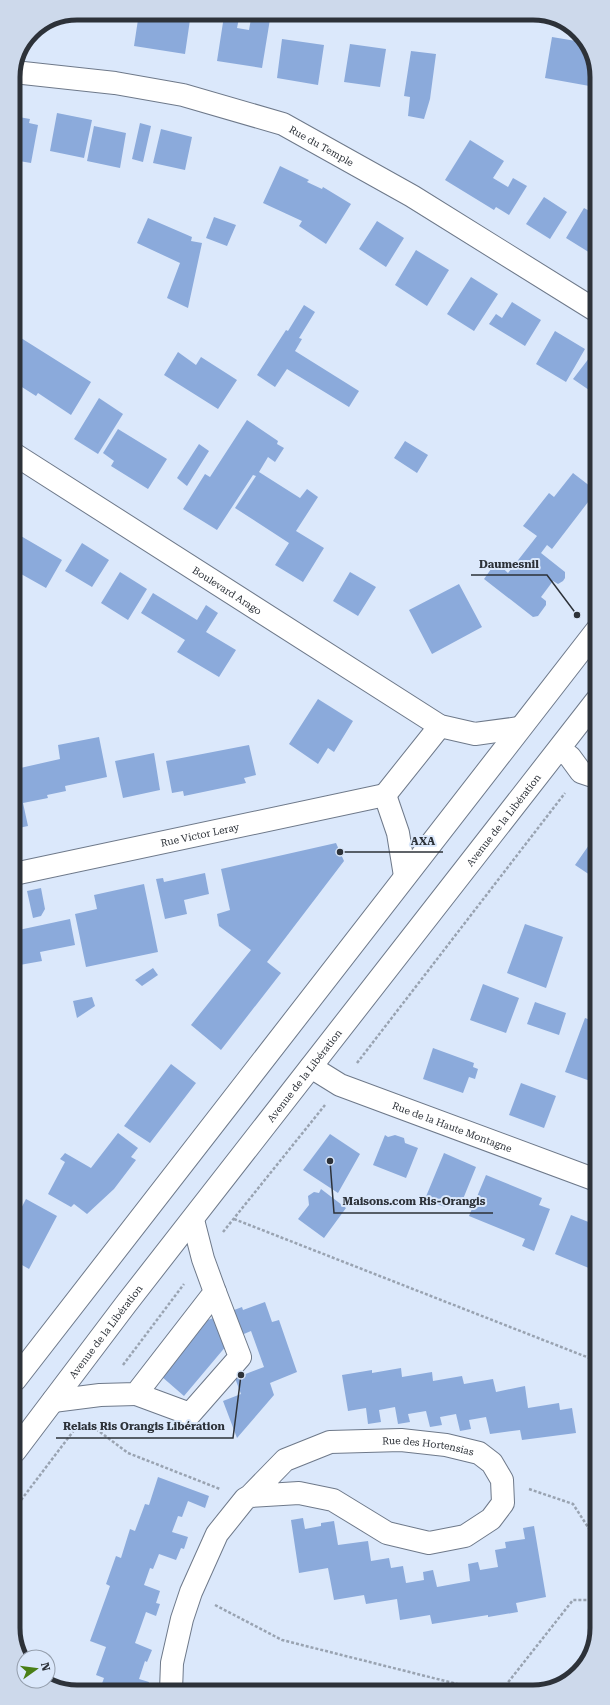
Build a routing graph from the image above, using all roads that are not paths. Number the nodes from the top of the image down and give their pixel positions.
1 (20, 73) edge
2 (590, 307) edge
3 (20, 464) edge
4 (590, 639) edge
5 (590, 709) edge
6 (440, 726) junction
7 (519, 728) junction
8 (560, 749) junction
9 (588, 775) edge
10 (385, 795) junction
11 (20, 873) edge
12 (405, 876) junction
13 (311, 1067) junction
14 (590, 1178) edge
15 (192, 1220) junction
16 (216, 1292) junction
17 (20, 1374) edge
18 (136, 1394) junction
19 (53, 1401) junction
20 (20, 1444) edge
21 (248, 1497) junction
22 (170, 1685) edge

1 - 2 street, Rue du Temple
3 - 6 street, Boulevard Arago
4 - 7 street
5 - 8 street, Avenue de la Libération
6 - 7 street, Boulevard Arago
6 - 10 street
7 - 12 street
8 - 9 street
8 - 13 street, Avenue de la Libération
10 - 11 street, Rue Victor Leray
10 - 12 street
12 - 17 street
13 - 14 street, Rue de la Haute Montagne
13 - 15 street, Avenue de la Libération
15 - 16 street
15 - 19 street, Avenue de la Libération
16 - 18 street
16 - 18 street
18 - 19 street
19 - 20 street, Avenue de la Libération
21 - 21 street, Rue des Hortensias
21 - 22 street, Rue des Hortensias

